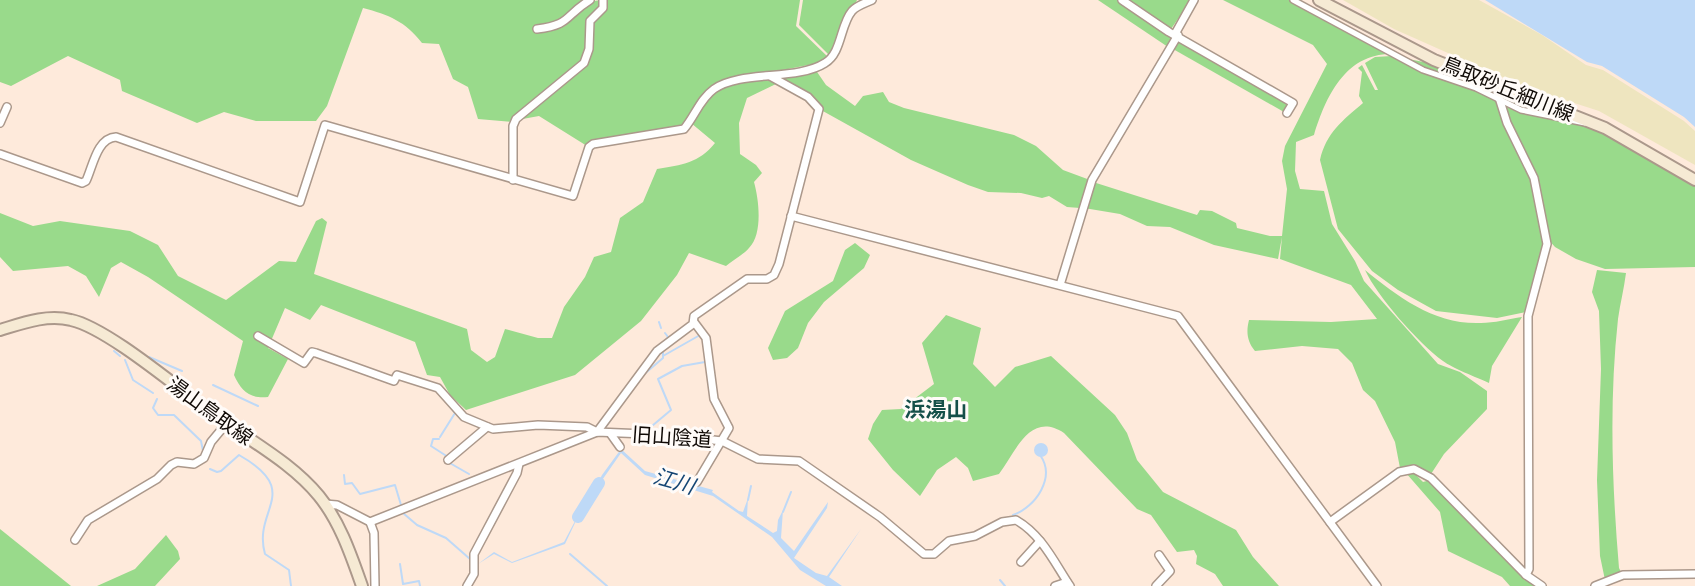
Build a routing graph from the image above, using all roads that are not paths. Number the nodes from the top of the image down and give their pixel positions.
1 (590, 0) edge
2 (603, 0) edge
3 (872, 0) edge
4 (1122, 0) edge
5 (1194, 0) edge
6 (1293, 0) edge
7 (1319, 0) edge
8 (537, 29) dead end
9 (1176, 35) junction
10 (770, 76) junction
11 (1495, 85) junction
12 (1497, 97) junction
13 (7, 107) dead end
14 (1287, 113) dead end
15 (0, 123) edge
16 (1585, 123) dead end
17 (0, 154) edge
18 (513, 180) junction
19 (1695, 180) edge
20 (791, 216) junction
21 (1060, 285) junction
22 (694, 322) junction
23 (0, 330) edge
24 (258, 336) dead end
25 (226, 424) junction
26 (487, 427) junction
27 (597, 432) junction
28 (610, 433) junction
29 (722, 441) junction
30 (620, 447) dead end
31 (448, 460) dead end
32 (519, 464) junction
33 (697, 482) dead end
34 (325, 504) junction
35 (369, 522) junction
36 (1330, 522) junction
37 (75, 540) dead end
38 (1040, 541) junction
39 (1159, 555) dead end
40 (1021, 562) dead end
41 (1526, 574) junction
42 (1695, 574) edge
43 (1069, 584) edge
44 (362, 586) edge
45 (375, 586) edge
46 (467, 586) edge
47 (1055, 586) edge
48 (1156, 586) edge
49 (1377, 586) edge
50 (1542, 586) edge
51 (1595, 586) edge

1 - 8 street
2 - 18 street
3 - 10 street
4 - 9 street
5 - 9 street
6 - 12 street
7 - 11 main road, 鳥取砂丘細川線
9 - 14 street
9 - 21 street
10 - 18 street
10 - 20 street
11 - 12 street
11 - 19 main road, 鳥取砂丘細川線
12 - 16 street
12 - 41 street
13 - 15 street
17 - 18 street
20 - 21 street
20 - 22 street
21 - 36 street
22 - 27 street
22 - 29 street
23 - 25 main road, 湯山鳥取線
24 - 26 street
25 - 34 main road, 湯山鳥取線
25 - 37 street
26 - 27 street
26 - 31 street
27 - 28 street, 旧山陰道
27 - 32 street, 旧山陰道
28 - 29 street, 旧山陰道
28 - 30 street
29 - 33 street
29 - 38 street, 旧山陰道
32 - 35 street, 旧山陰道
32 - 46 street
34 - 35 street
34 - 44 main road, 湯山鳥取線
35 - 45 street
36 - 41 street
36 - 49 street
38 - 40 street
38 - 43 street, 旧山陰道
39 - 48 street
41 - 50 street
42 - 51 street
43 - 47 street

